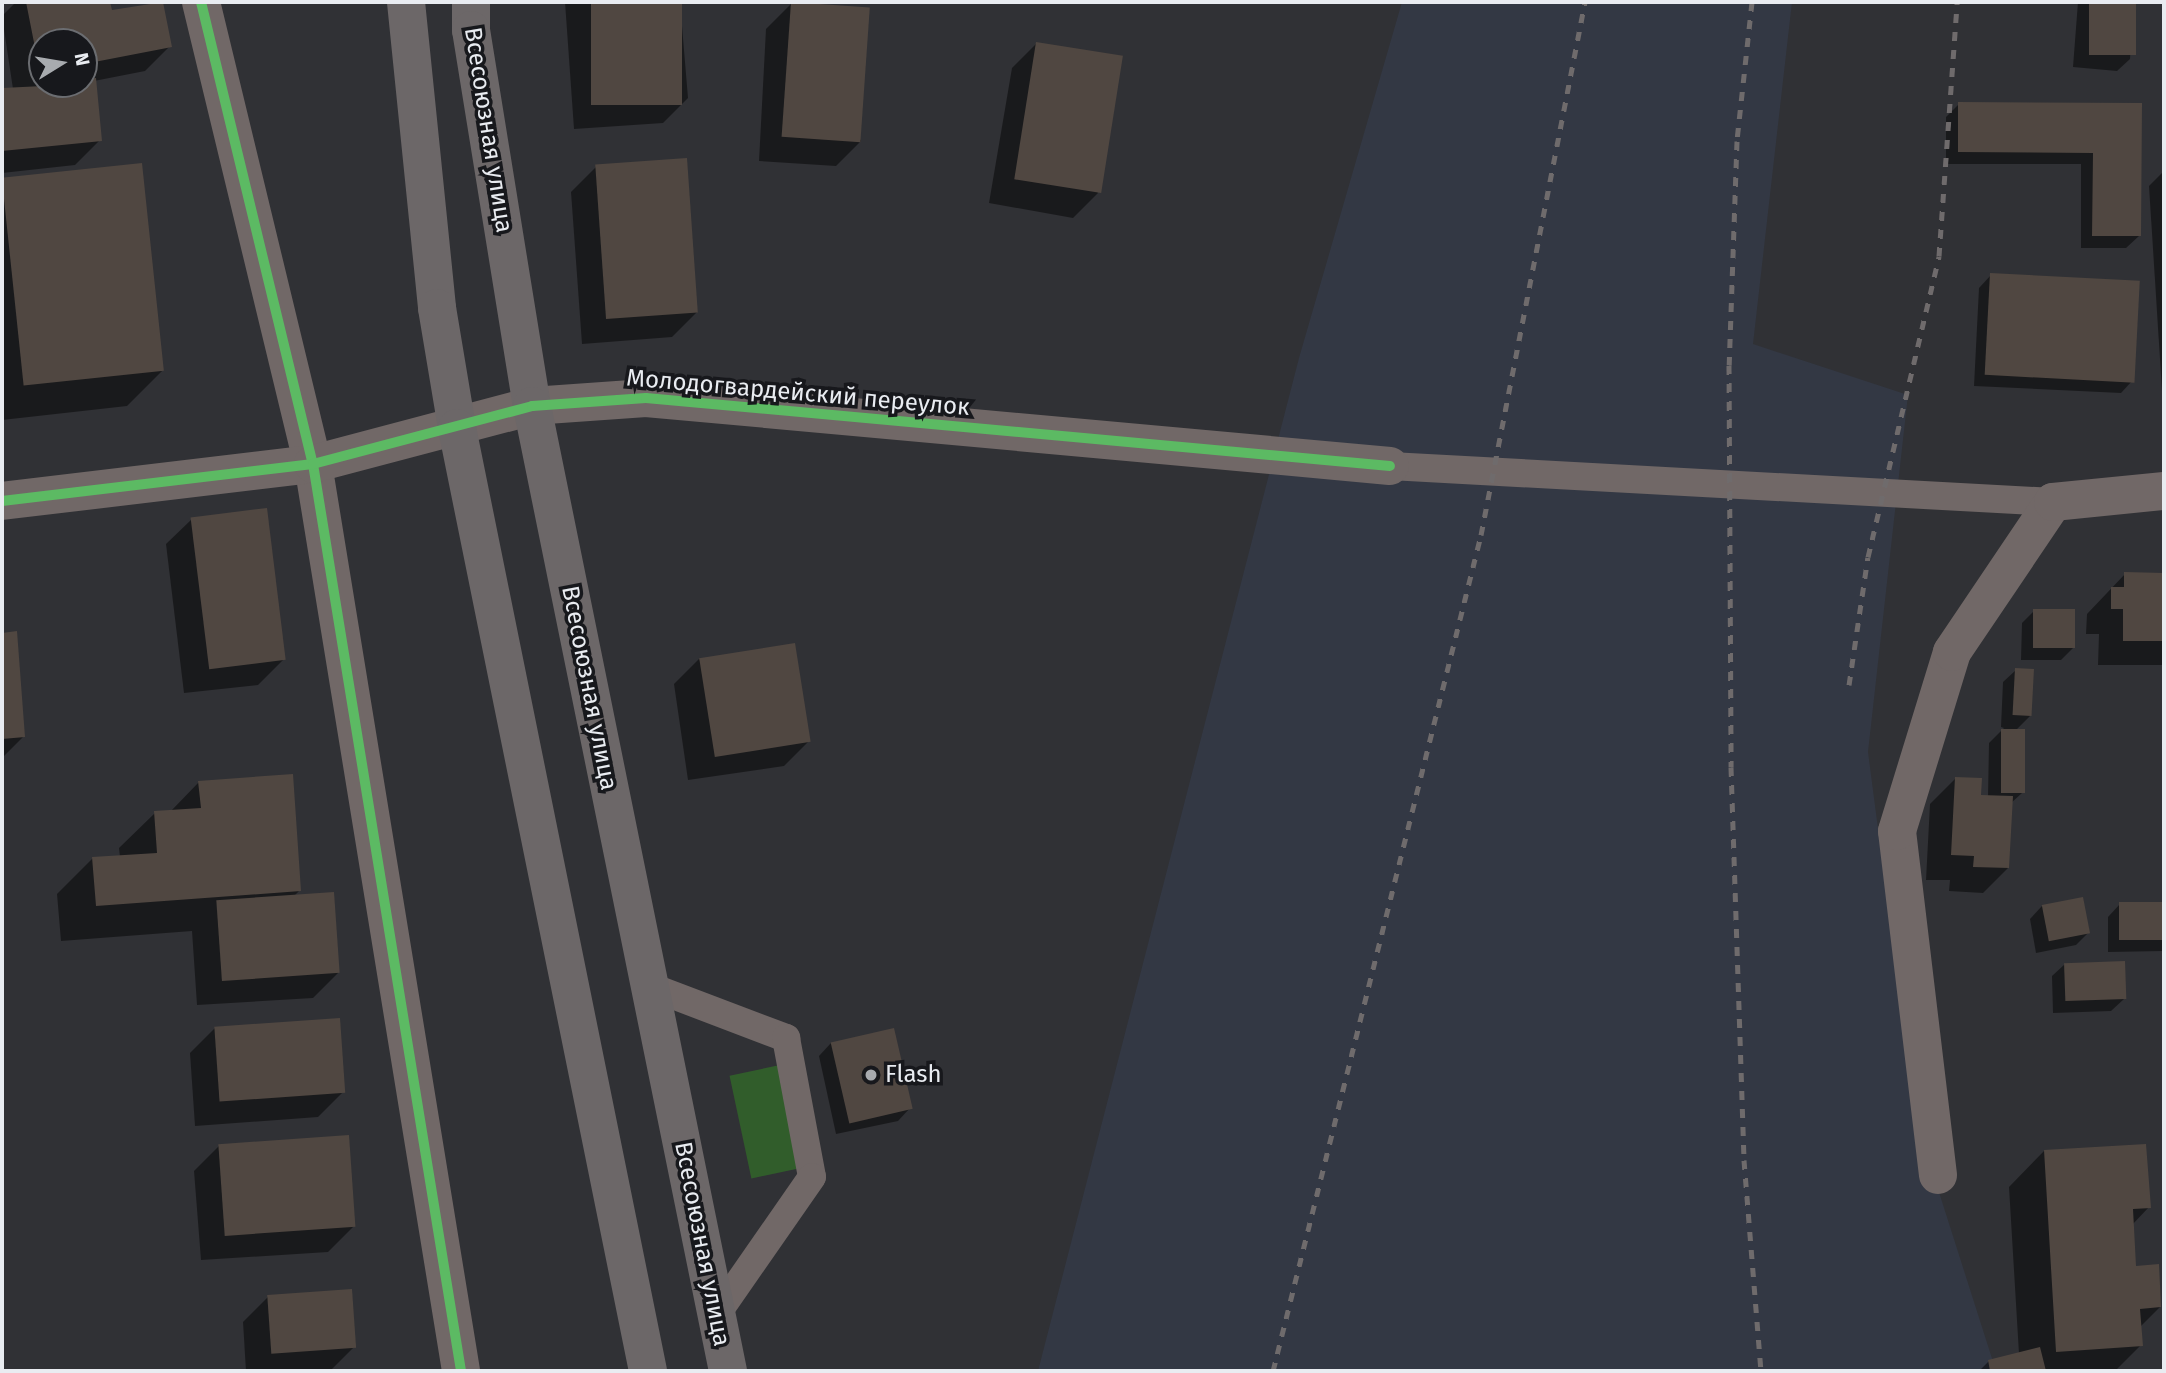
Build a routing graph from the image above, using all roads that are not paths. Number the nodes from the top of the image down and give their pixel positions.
1 (201, 2) edge
2 (406, 2) edge
3 (471, 2) edge
4 (532, 406) junction
5 (457, 428) junction
6 (313, 464) junction
7 (1390, 466) joint
8 (2164, 491) edge
9 (2, 501) edge
10 (2053, 502) junction
11 (649, 986) junction
12 (1938, 1175) dead end
13 (716, 1315) junction
14 (461, 1371) edge
15 (648, 1371) edge
16 (728, 1371) edge

1 - 6 street
2 - 5 highway
3 - 4 highway, Всесоюзная улица
4 - 5 street, Молодогвардейский переулок
4 - 7 street, Молодогвардейский переулок
4 - 11 highway, Всесоюзная улица
5 - 6 street, Молодогвардейский переулок
5 - 15 highway
6 - 9 street, Молодогвардейский переулок
6 - 14 street
7 - 10 lane
8 - 10 street
10 - 12 street
11 - 13 highway, Всесоюзная улица
11 - 13 lane
13 - 16 highway, Всесоюзная улица

